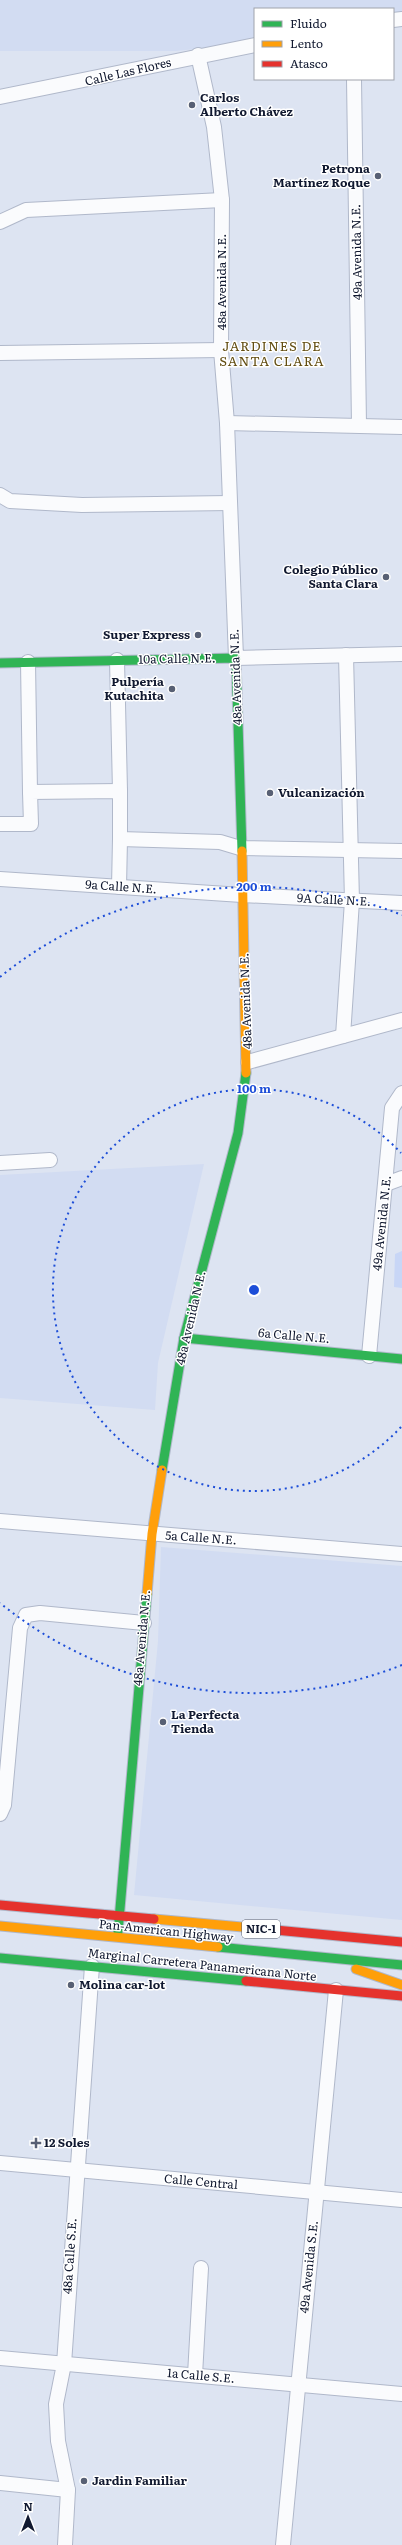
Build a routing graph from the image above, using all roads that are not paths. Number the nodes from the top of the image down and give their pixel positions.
1 (254, 45) edge
2 (198, 55) junction
3 (354, 80) edge
4 (0, 97) edge
5 (222, 200) junction
6 (0, 222) edge
7 (221, 350) junction
8 (0, 353) edge
9 (228, 423) junction
10 (359, 425) junction
11 (402, 427) edge
12 (0, 495) edge
13 (230, 503) junction
14 (402, 654) edge
15 (346, 655) junction
16 (236, 658) junction
17 (117, 660) junction
18 (28, 662) junction
19 (0, 663) edge
20 (120, 791) junction
21 (30, 792) junction
22 (0, 824) edge
23 (120, 839) junction
24 (240, 848) junction
25 (350, 850) junction
26 (402, 851) edge
27 (0, 880) edge
28 (119, 887) junction
29 (242, 895) junction
30 (352, 901) junction
31 (402, 903) edge
32 (402, 1020) edge
33 (343, 1036) junction
34 (248, 1062) junction
35 (401, 1093) edge
36 (50, 1160) dead end
37 (0, 1163) edge
38 (402, 1178) edge
39 (386, 1184) junction
40 (184, 1338) junction
41 (369, 1356) junction
42 (402, 1359) edge
43 (0, 1521) edge
44 (152, 1534) junction
45 (402, 1554) edge
46 (144, 1623) junction
47 (0, 1814) edge
48 (0, 1905) edge
49 (119, 1916) junction
50 (0, 1926) edge
51 (117, 1938) junction
52 (402, 1942) edge
53 (0, 1958) edge
54 (328, 1959) junction
55 (402, 1965) edge
56 (92, 1966) junction
57 (402, 1985) edge
58 (336, 1990) junction
59 (402, 1996) edge
60 (0, 2163) edge
61 (76, 2170) junction
62 (318, 2192) junction
63 (402, 2200) edge
64 (201, 2268) dead end
65 (0, 2358) edge
66 (64, 2364) junction
67 (195, 2375) junction
68 (297, 2383) junction
69 (402, 2394) edge
70 (0, 2483) edge
71 (68, 2490) junction
72 (65, 2545) edge
73 (283, 2545) edge

1 - 2 street, Calle Las Flores
2 - 4 street, Calle Las Flores
2 - 5 street, 48a Avenida N.E.
3 - 10 street, 49a Avenida N.E.
5 - 6 street
5 - 7 street, 48a Avenida N.E.
7 - 8 street
7 - 9 street, 48a Avenida N.E.
9 - 10 street
9 - 13 street, 48a Avenida N.E.
10 - 11 street
12 - 13 street
13 - 16 street, 48a Avenida N.E.
14 - 15 street, 10a Calle N.E.
15 - 16 street, 10a Calle N.E.
15 - 25 street
16 - 17 main road, 10a Calle N.E.
16 - 24 main road, 48a Avenida N.E.
17 - 18 main road, 10a Calle N.E.
17 - 20 street
18 - 19 main road, 10a Calle N.E.
18 - 21 street
20 - 21 street
20 - 23 street
21 - 22 street
23 - 24 street
23 - 28 street
24 - 25 street
24 - 29 main road, 48a Avenida N.E.
25 - 26 street
25 - 30 street
27 - 28 street, 9a Calle N.E.
28 - 29 street, 9a Calle N.E.
29 - 30 street, 9A Calle N.E.
29 - 34 main road, 48a Avenida N.E.
30 - 31 street, 9A Calle N.E.
30 - 33 street
32 - 33 street
33 - 34 street
34 - 40 main road, 48a Avenida N.E.
35 - 39 street, 49a Avenida N.E.
36 - 37 street
38 - 39 street
39 - 41 street, 49a Avenida N.E.
40 - 41 main road, 6a Calle N.E.
40 - 44 main road, 48a Avenida N.E.
41 - 42 main road, 6a Calle N.E.
43 - 44 street, 5a Calle N.E.
44 - 45 street, 5a Calle N.E.
44 - 46 main road, 48a Avenida N.E.
46 - 47 street
46 - 49 main road, 48a Avenida N.E.
48 - 49 main road, Pan-American Highway / NIC-1
49 - 51 main road, 48a Avenida N.E.
49 - 52 main road, Pan-American Highway / NIC-1
50 - 51 main road, Pan-American Highway / NIC-1
51 - 54 main road, Pan-American Highway / NIC-1
53 - 56 main road, Marginal Carretera Panamericana Norte
54 - 55 main road, Pan-American Highway / NIC-1
54 - 57 main road
56 - 58 main road, Marginal Carretera Panamericana Norte
56 - 61 street, 48a Calle S.E.
58 - 59 main road, Marginal Carretera Panamericana Norte
58 - 62 street, 49a Avenida S.E.
60 - 61 street, Calle Central
61 - 62 street, Calle Central
61 - 66 street, 48a Calle S.E.
62 - 63 street, Calle Central
62 - 68 street, 49a Avenida S.E.
64 - 67 street
65 - 66 street, 1a Calle S.E.
66 - 67 street, 1a Calle S.E.
66 - 71 street, 48a Calle S.E.
67 - 68 street, 1a Calle S.E.
68 - 69 street, 1a Calle S.E.
68 - 73 street, 49a Avenida S.E.
70 - 71 street
71 - 72 street, 48a Calle S.E.

